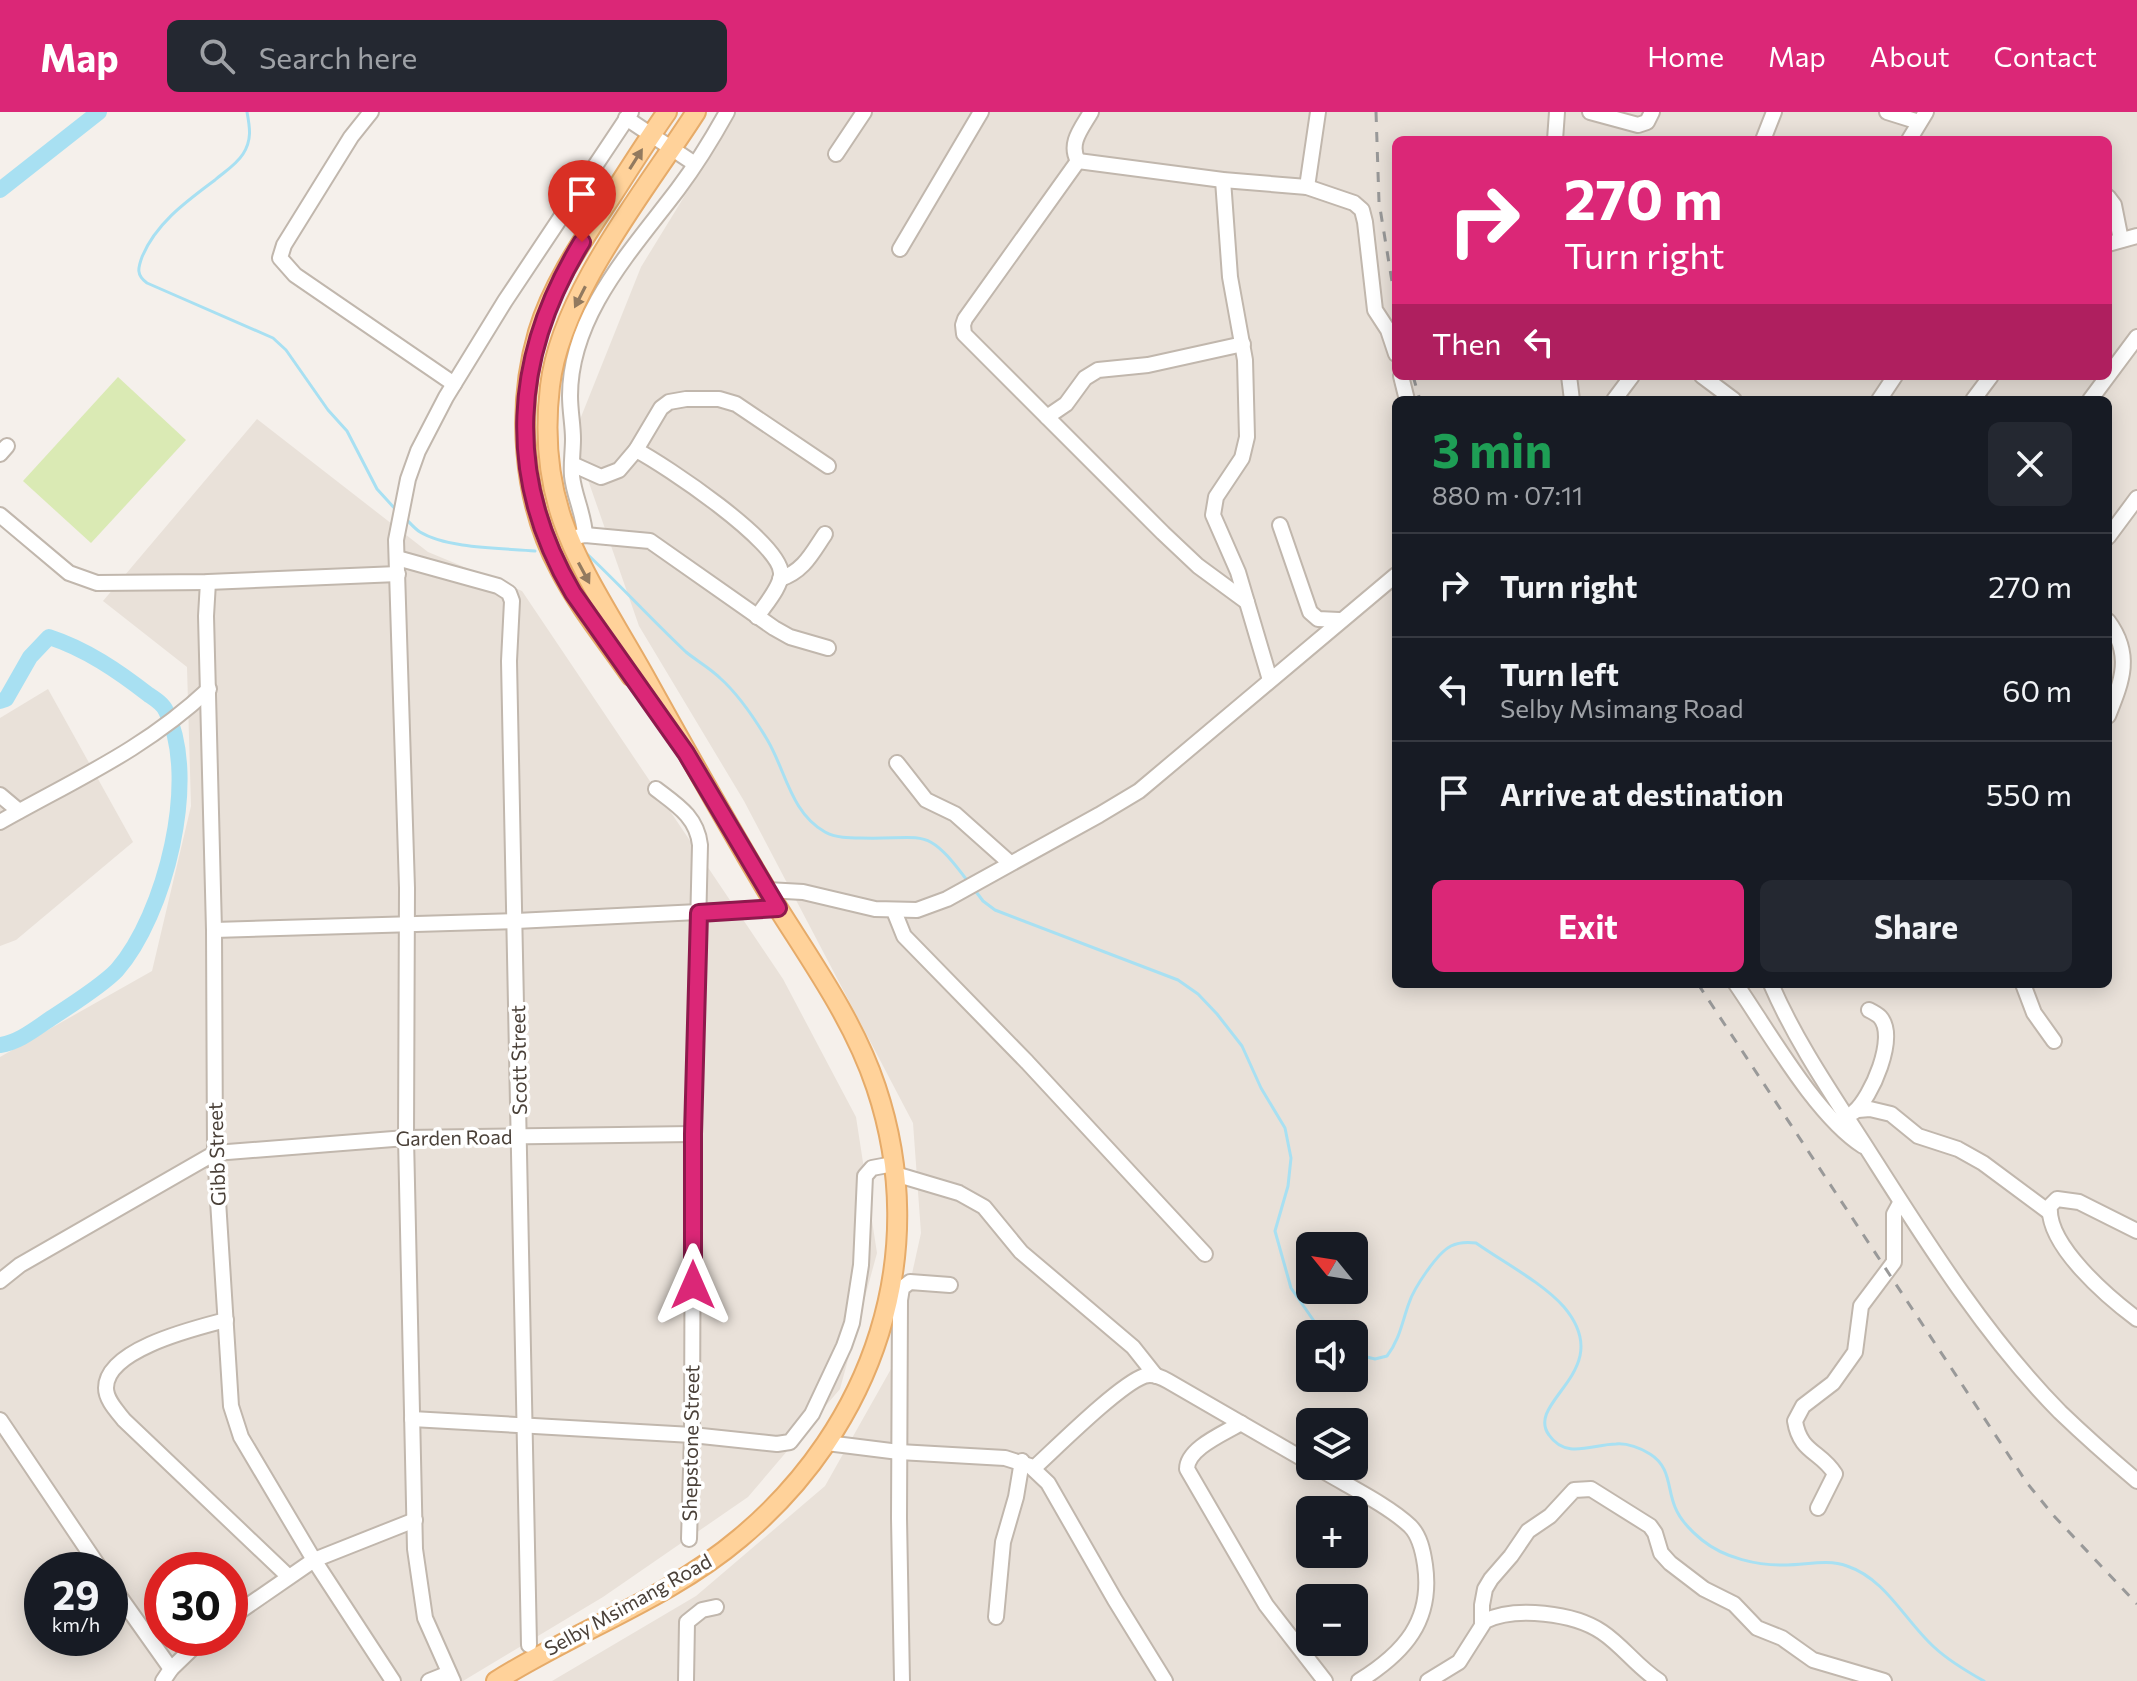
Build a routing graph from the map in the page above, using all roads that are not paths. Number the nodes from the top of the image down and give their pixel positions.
1 (371, 112) edge
2 (667, 112) edge
3 (696, 112) edge
4 (727, 112) edge
5 (864, 112) edge
6 (981, 112) edge
7 (1091, 112) edge
8 (1318, 112) edge
9 (1557, 112) edge
10 (1590, 112) edge
11 (1774, 112) edge
12 (1887, 112) edge
13 (629, 115) edge
14 (1650, 117) edge
15 (1922, 117) edge
16 (651, 134) junction
17 (1555, 136) edge
18 (1765, 136) edge
19 (1911, 136) edge
20 (673, 148) junction
21 (836, 154) dead end
22 (1078, 161) junction
23 (695, 164) junction
24 (1223, 180) junction
25 (1307, 187) junction
26 (2112, 202) edge
27 (2137, 236) edge
28 (2114, 242) edge
29 (900, 249) dead end
30 (2137, 337) edge
31 (1392, 342) edge
32 (1243, 344) junction
33 (2112, 371) edge
34 (1707, 380) edge
35 (454, 384) junction
36 (1729, 396) edge
37 (1047, 417) junction
38 (636, 450) junction
39 (572, 464) junction
40 (828, 466) dead end
41 (2137, 498) edge
42 (0, 515) edge
43 (1280, 525) dead end
44 (2112, 532) edge
45 (825, 534) dead end
46 (577, 538) junction
47 (397, 558) junction
48 (398, 574) junction
49 (1392, 578) edge
50 (780, 579) junction
51 (208, 582) junction
52 (1247, 602) junction
53 (757, 617) junction
54 (1339, 620) junction
55 (2112, 628) edge
56 (828, 648) dead end
57 (1270, 680) junction
58 (209, 689) junction
59 (2112, 706) edge
60 (686, 753) junction
61 (897, 763) dead end
62 (656, 789) dead end
63 (0, 795) edge
64 (19, 811) junction
65 (0, 822) edge
66 (1005, 866) junction
67 (767, 890) junction
68 (778, 908) junction
69 (894, 911) junction
70 (699, 913) junction
71 (516, 921) junction
72 (407, 923) junction
73 (214, 930) junction
74 (1739, 988) edge
75 (1773, 988) edge
76 (2025, 988) edge
77 (1869, 1010) dead end
78 (2054, 1041) dead end
79 (1852, 1113) junction
80 (693, 1134) junction
81 (520, 1137) junction
82 (406, 1138) junction
83 (1867, 1149) junction
84 (215, 1153) junction
85 (894, 1169) junction
86 (1900, 1203) junction
87 (2049, 1212) junction
88 (2137, 1231) edge
89 (1205, 1254) dead end
90 (0, 1281) edge
91 (950, 1285) dead end
92 (2137, 1319) edge
93 (226, 1320) junction
94 (891, 1333) junction
95 (1156, 1376) junction
96 (412, 1419) junction
97 (0, 1420) edge
98 (1241, 1423) junction
99 (524, 1425) junction
100 (692, 1435) junction
101 (827, 1443) junction
102 (899, 1452) junction
103 (1296, 1456) edge
104 (1028, 1465) junction
105 (1337, 1480) edge
106 (2137, 1481) edge
107 (1818, 1508) dead end
108 (415, 1520) junction
109 (689, 1539) dead end
110 (89, 1552) edge
111 (314, 1560) junction
112 (288, 1576) junction
113 (248, 1605) edge
114 (716, 1607) dead end
115 (128, 1612) edge
116 (996, 1617) dead end
117 (1482, 1624) junction
118 (529, 1645) dead end
119 (185, 1656) edge
120 (167, 1675) edge
121 (451, 1677) edge
122 (393, 1681) edge
123 (429, 1681) edge
124 (496, 1681) edge
125 (686, 1681) edge
126 (902, 1681) edge
127 (1165, 1681) edge
128 (1325, 1681) edge
129 (1359, 1681) edge
130 (1428, 1681) edge
131 (1659, 1681) edge
132 (1884, 1681) edge

1 - 35 street
2 - 16 main road, Selby Msimang Road
3 - 20 main road, Selby Msimang Road
4 - 23 street
5 - 21 street
6 - 29 street
7 - 22 street
8 - 25 street
9 - 17 street
10 - 14 street
11 - 18 street
12 - 15 street
13 - 16 street
13 - 35 street
15 - 19 street
16 - 20 street
60 -> 16 main road, Selby Msimang Road
20 - 23 street
20 -> 46 main road, Selby Msimang Road
22 - 24 street
22 - 37 street
23 - 39 street
24 - 25 street
24 - 32 street
25 - 31 street
26 - 28 street
27 - 28 street
30 - 33 street
32 - 37 street
32 - 52 street
34 - 36 street
35 - 47 street
37 - 52 street
38 - 39 street
38 - 40 street
38 - 50 street
39 - 46 street
41 - 44 street
42 - 51 street
43 - 54 street
45 - 50 street
46 - 53 street
46 -> 60 main road, Selby Msimang Road
47 - 48 street
47 - 71 street, Scott Street
48 - 51 street
48 - 72 street
49 - 54 street
50 - 53 street
51 - 58 street, Gibb Street
52 - 57 street
53 - 56 street
54 - 57 street
55 - 59 street
57 - 66 street
58 - 64 street
58 - 73 street, Gibb Street
60 - 67 main road, Selby Msimang Road
61 - 66 street
62 - 70 street, Shepstone Street
63 - 64 street
64 - 65 street
66 - 69 street
67 - 68 main road, Selby Msimang Road
67 - 69 street
68 - 70 street
68 - 85 main road, Selby Msimang Road
69 - 89 street
70 - 71 street
70 - 80 street, Shepstone Street
71 - 72 street
71 - 81 street, Scott Street
72 - 73 street
72 - 82 street
73 - 84 street, Gibb Street
74 - 83 street
75 - 79 street
76 - 78 street
77 - 79 street
79 - 83 street
79 - 87 street
80 - 81 street, Garden Road
80 - 100 street, Shepstone Street
81 - 82 street, Garden Road
81 - 99 street, Scott Street
82 - 84 street, Garden Road
82 - 96 street
83 - 86 street
84 - 90 street
84 - 93 street, Gibb Street
85 - 94 main road, Selby Msimang Road
85 - 95 street
85 - 100 street
86 - 106 street
86 - 107 street
87 - 88 street
87 - 92 street
91 - 94 street
93 - 111 street, Gibb Street
93 - 112 street
94 - 101 main road, Selby Msimang Road
94 - 102 street
95 - 98 street
95 - 104 street
96 - 99 street
96 - 108 street
97 - 110 street
98 - 103 street
98 - 128 street
99 - 100 street
99 - 118 street, Scott Street
100 - 109 street, Shepstone Street
101 - 102 street
101 - 124 main road, Selby Msimang Road
102 - 104 street
102 - 126 street
104 - 116 street
104 - 127 street
105 - 129 street
108 - 111 street
108 - 121 street
111 - 112 street
111 - 122 street, Gibb Street
112 - 113 street
114 - 125 street
115 - 120 street
117 - 130 street
117 - 131 street
117 - 132 street
119 - 120 street
121 - 123 street

